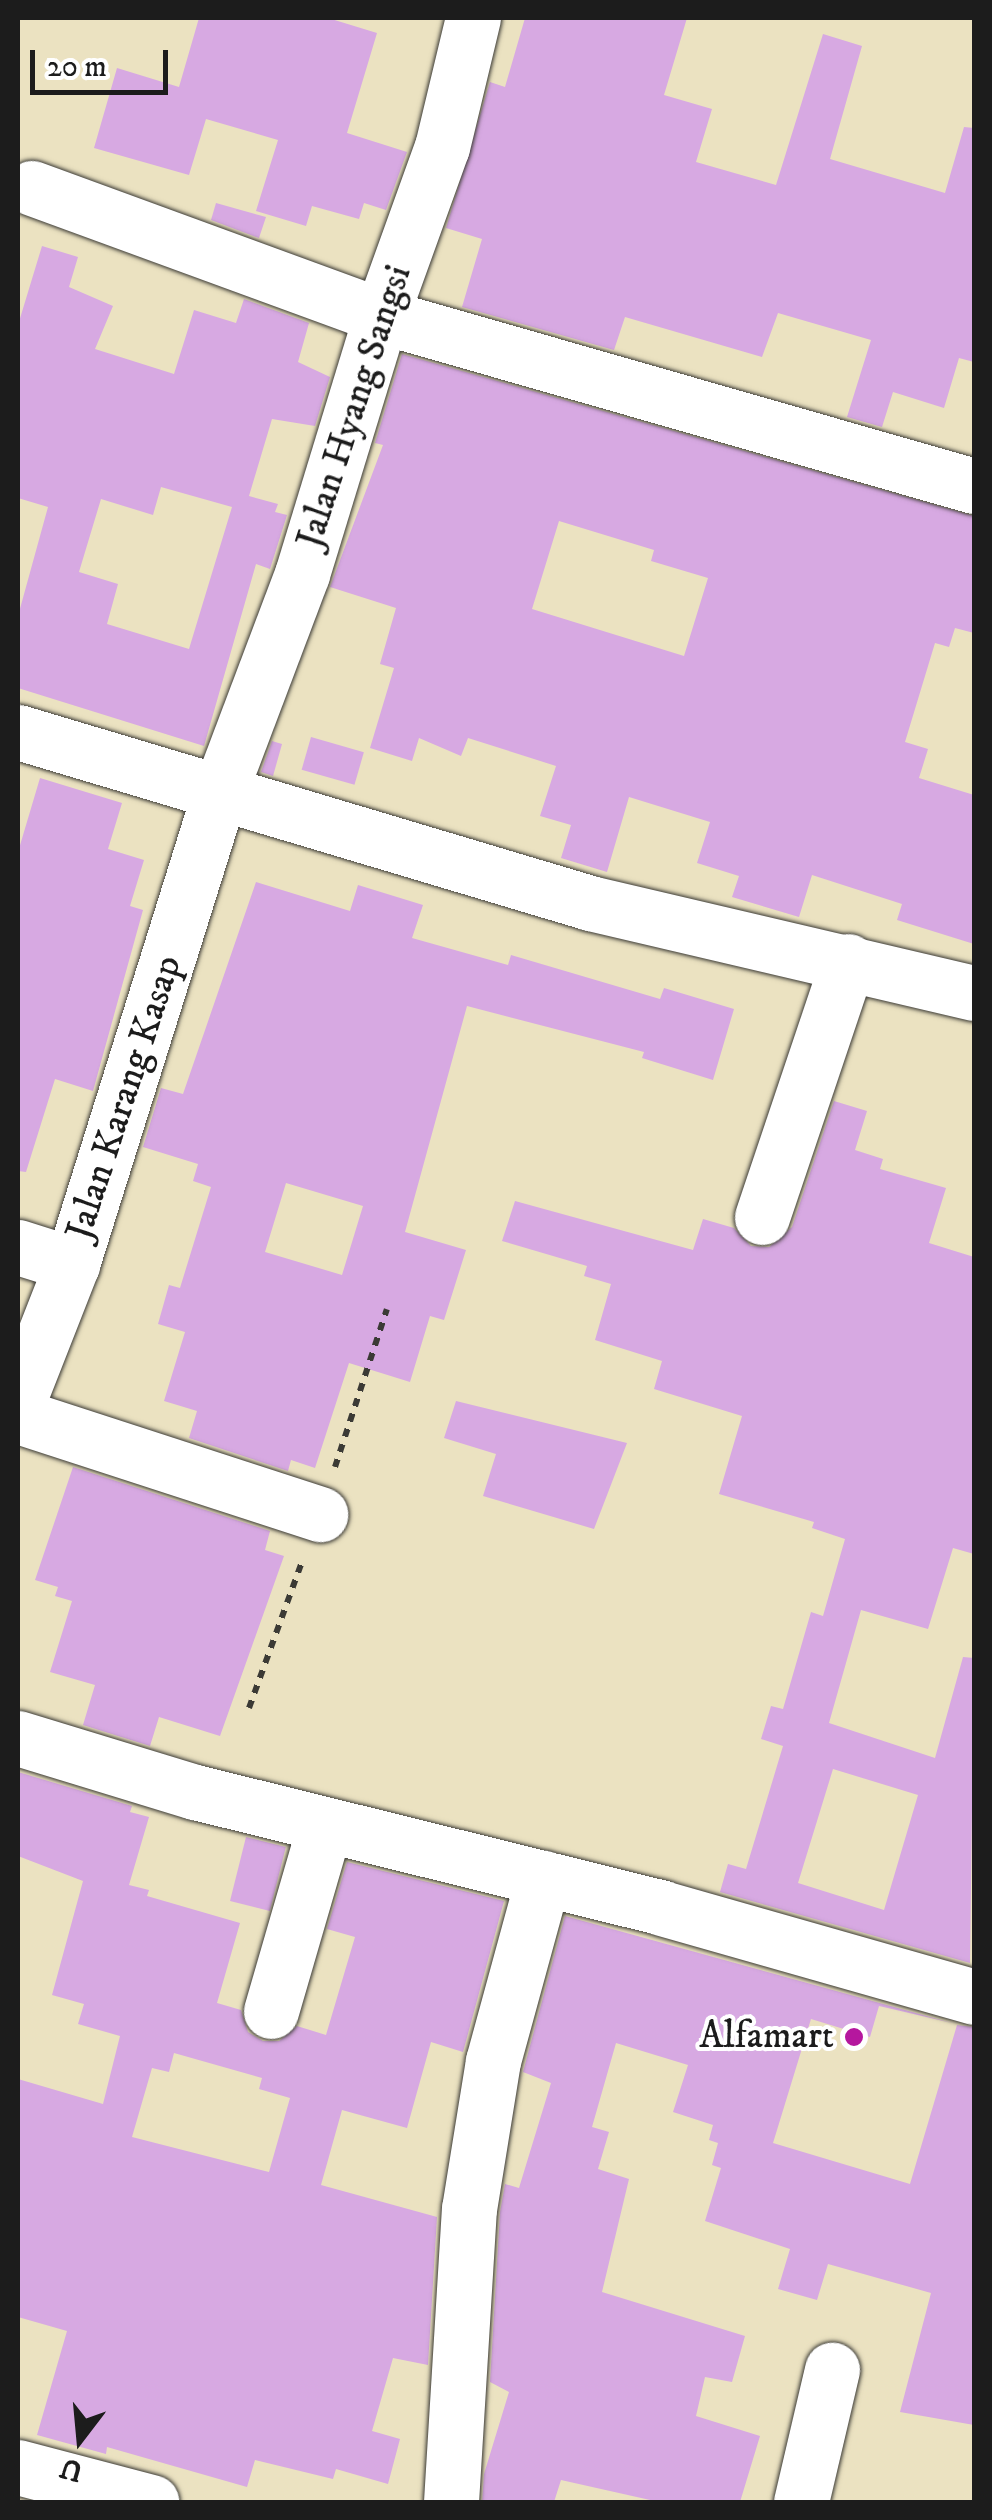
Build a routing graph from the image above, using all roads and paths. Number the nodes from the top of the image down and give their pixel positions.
1 (473, 18) edge
2 (32, 188) dead end
3 (381, 316) junction
4 (974, 486) edge
5 (18, 732) edge
6 (220, 790) junction
7 (848, 961) junction
8 (974, 993) edge
9 (762, 1217) dead end
10 (18, 1247) edge
11 (72, 1264) junction
12 (18, 1402) edge
13 (18, 1416) edge
14 (320, 1514) dead end
15 (18, 1738) edge
16 (325, 1825) junction
17 (543, 1878) junction
18 (974, 1997) edge
19 (270, 2012) dead end
20 (832, 2370) dead end
21 (18, 2467) edge
22 (151, 2502) edge
23 (450, 2502) edge
24 (801, 2502) edge

1 - 3 street, Jalan Hyang Sangsi
2 - 3 street
3 - 4 street
3 - 6 street, Jalan Hyang Sangsi
5 - 6 street
6 - 7 street
6 - 11 street, Jalan Karang Kasap
7 - 8 street
7 - 9 street
10 - 11 street
11 - 12 street, Jalan Karang Kasap
13 - 14 street
15 - 16 street
16 - 17 street
16 - 19 street
17 - 18 street
17 - 23 street
20 - 24 street
21 - 22 street

